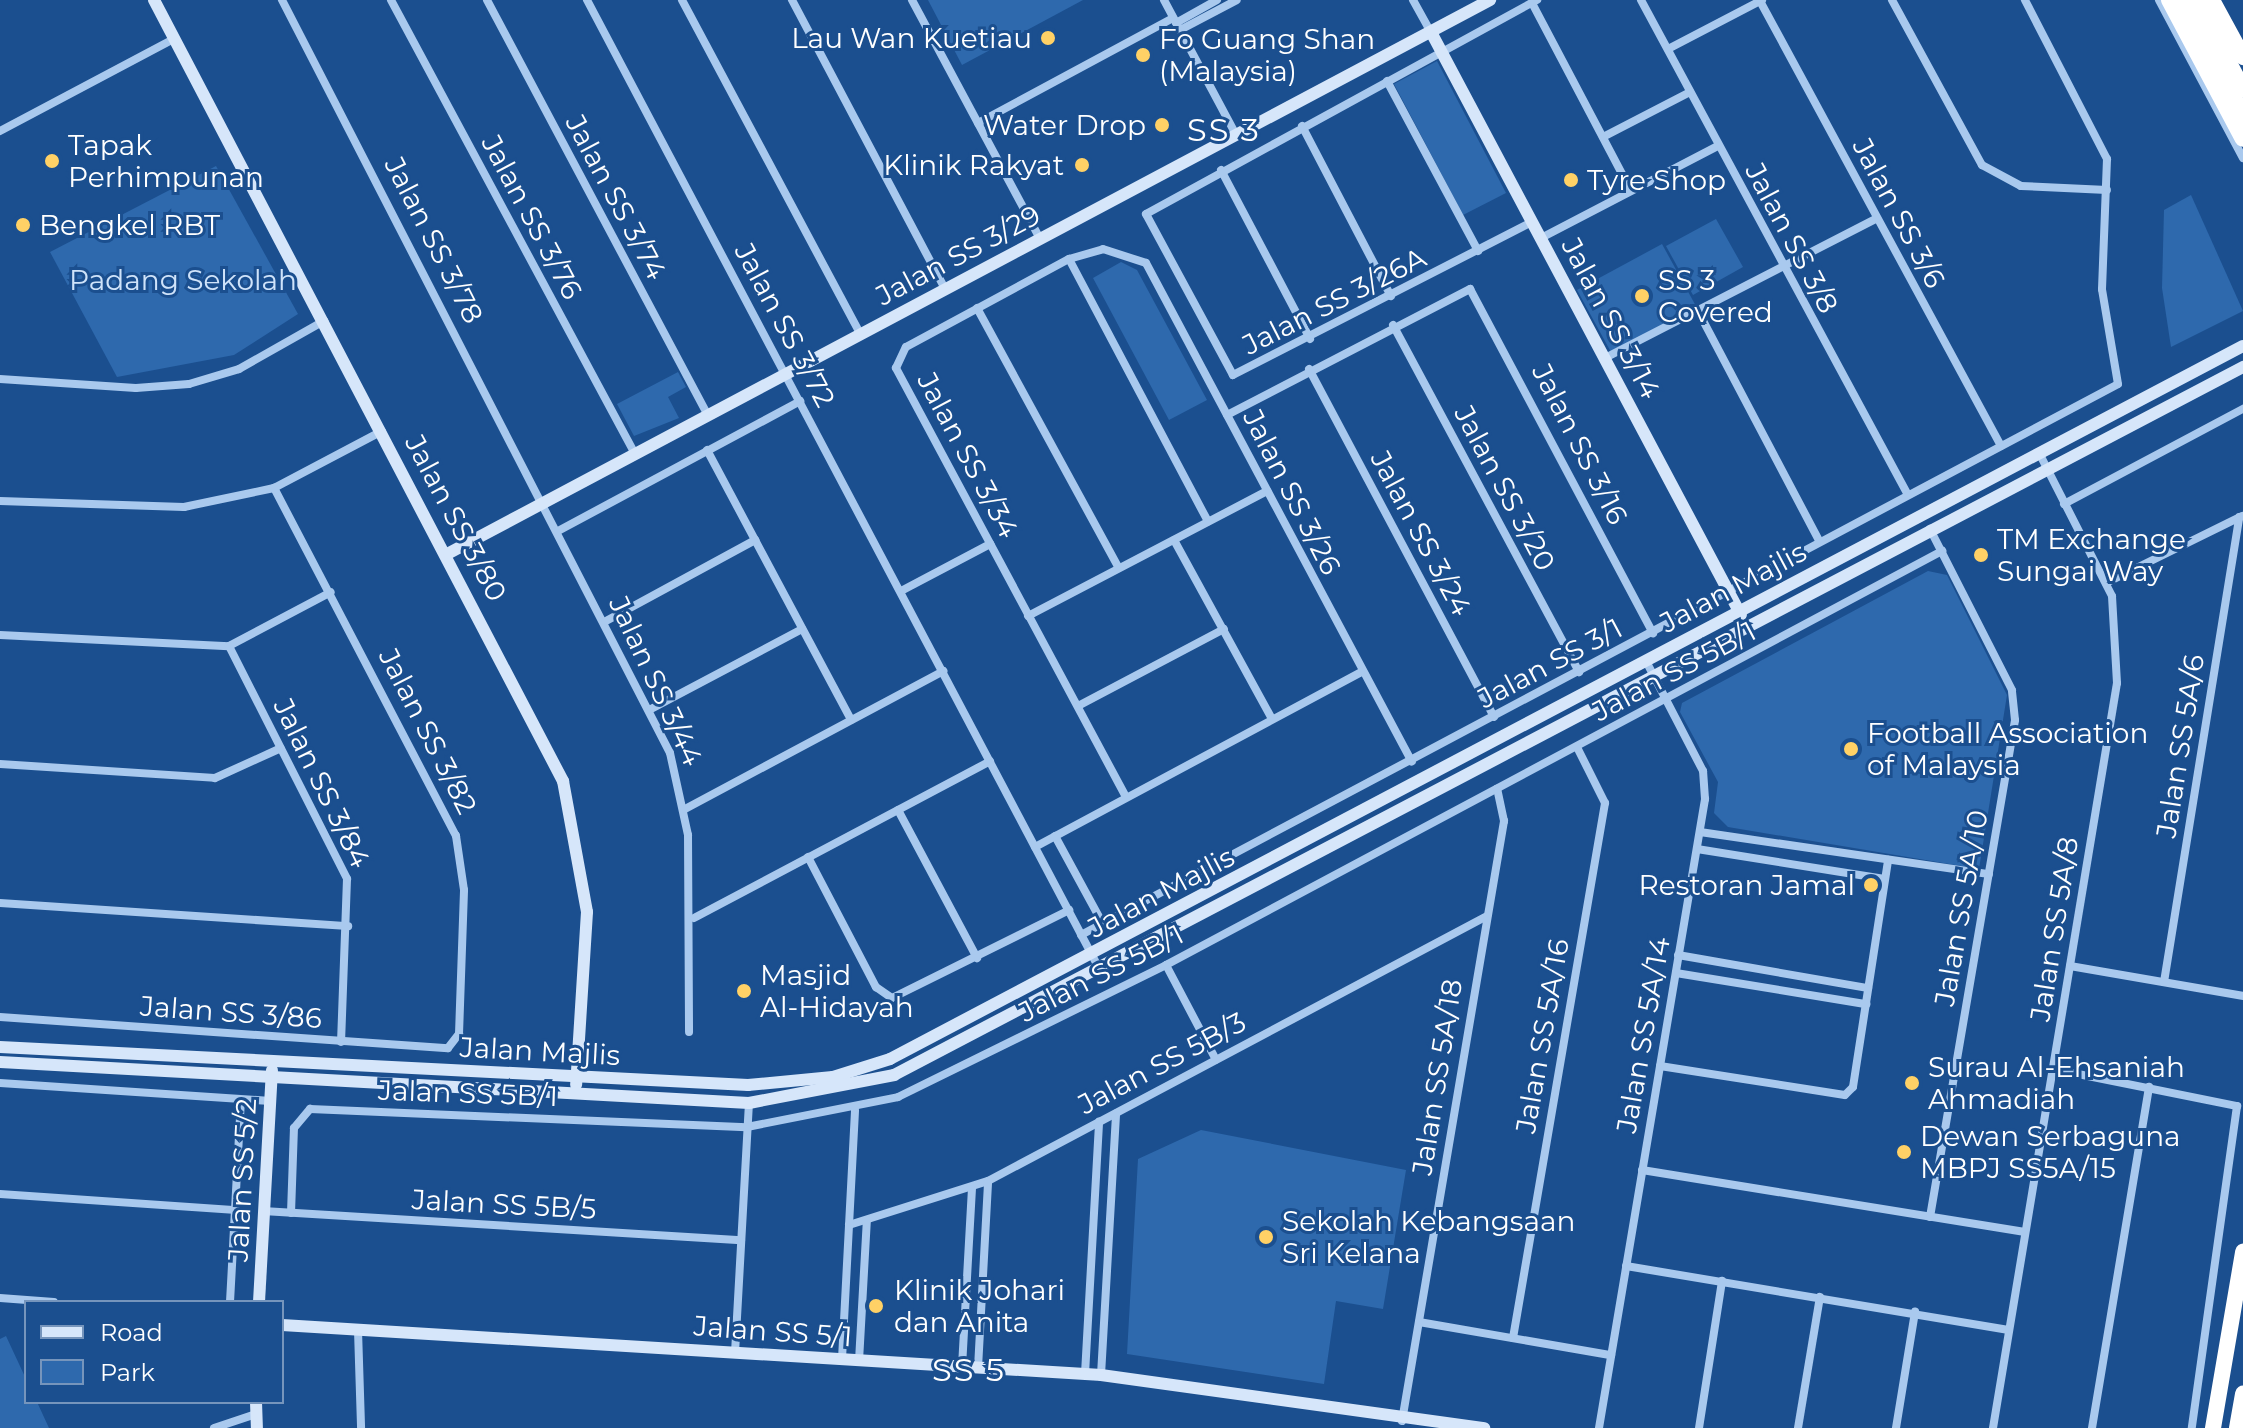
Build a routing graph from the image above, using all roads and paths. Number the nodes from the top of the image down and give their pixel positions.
1 (154, 0) edge
2 (282, 0) edge
3 (391, 0) edge
4 (487, 0) edge
5 (587, 0) edge
6 (682, 0) edge
7 (792, 0) edge
8 (912, 0) edge
9 (1164, 0) edge
10 (1217, 0) edge
11 (1237, 0) edge
12 (1413, 0) edge
13 (1490, 0) edge
14 (1641, 0) edge
15 (1761, 0) edge
16 (1892, 0) edge
17 (2025, 0) edge
18 (2159, 0) edge
19 (2212, 0) edge
20 (1534, 1) edge
21 (2183, 1) edge
22 (1176, 24) junction
23 (1431, 32) junction
24 (174, 39) junction
25 (1668, 49) junction
26 (1441, 51) junction
27 (2243, 57) edge
28 (1387, 81) junction
29 (2243, 89) edge
30 (1690, 92) junction
31 (2243, 115) edge
32 (978, 123) junction
33 (1302, 126) junction
34 (0, 131) edge
35 (1236, 135) junction
36 (1603, 137) junction
37 (2243, 139) edge
38 (1718, 146) junction
39 (2243, 158) edge
40 (1221, 170) junction
41 (2107, 190) junction
42 (1631, 191) junction
43 (1876, 219) junction
44 (1532, 222) junction
45 (1541, 238) junction
46 (1040, 239) junction
47 (1478, 251) junction
48 (1124, 253) joint
49 (1069, 259) junction
50 (1782, 268) junction
51 (945, 289) junction
52 (1391, 296) junction
53 (977, 308) junction
54 (1698, 311) junction
55 (324, 321) junction
56 (1393, 325) junction
57 (860, 334) junction
58 (1310, 339) junction
59 (2243, 346) edge
60 (1605, 358) junction
61 (2243, 367) edge
62 (1309, 369) junction
63 (786, 374) junction
64 (0, 379) edge
65 (800, 401) junction
66 (2243, 409) edge
67 (708, 415) junction
68 (1227, 415) junction
69 (383, 430) junction
70 (2001, 446) junction
71 (707, 450) junction
72 (2039, 453) junction
73 (635, 454) junction
74 (2047, 468) junction
75 (274, 488) junction
76 (1267, 491) junction
77 (1908, 495) junction
78 (0, 501) edge
79 (544, 502) junction
80 (2064, 504) junction
81 (2241, 516) edge
82 (1208, 521) junction
83 (1930, 529) junction
84 (558, 531) junction
85 (755, 540) junction
86 (1174, 540) junction
87 (1820, 542) junction
88 (990, 544) junction
89 (1942, 551) junction
90 (449, 553) junction
91 (1119, 568) junction
92 (2106, 583) junction
93 (901, 591) junction
94 (1729, 591) junction
95 (331, 592) junction
96 (1739, 610) junction
97 (1028, 616) junction
98 (606, 621) junction
99 (1748, 627) junction
100 (802, 629) junction
101 (1224, 629) junction
102 (1653, 633) junction
103 (0, 635) edge
104 (229, 646) junction
105 (1646, 661) junction
106 (943, 671) junction
107 (1579, 672) junction
108 (1360, 673) junction
109 (1654, 676) junction
110 (1667, 700) junction
111 (1078, 706) junction
112 (651, 709) junction
113 (1494, 717) junction
114 (1272, 719) junction
115 (851, 720) junction
116 (1577, 747) junction
117 (281, 748) junction
118 (990, 761) junction
119 (1412, 762) junction
120 (0, 764) edge
121 (1497, 789) junction
122 (1126, 797) junction
123 (685, 809) junction
124 (898, 810) junction
125 (1700, 832) junction
126 (1055, 836) junction
127 (1035, 847) junction
128 (1697, 849) junction
129 (808, 857) junction
130 (1888, 860) junction
131 (1989, 874) junction
132 (1885, 879) junction
133 (0, 903) edge
134 (1069, 910) junction
135 (1487, 916) junction
136 (694, 918) junction
137 (1103, 924) junction
138 (348, 926) junction
139 (1081, 935) junction
140 (1092, 955) junction
141 (1678, 955) junction
142 (977, 958) junction
143 (1166, 965) junction
144 (2070, 966) junction
145 (1100, 970) junction
146 (1676, 973) junction
147 (2164, 982) junction
148 (1869, 984) junction
149 (2243, 996) edge
150 (1866, 1004) junction
151 (0, 1017) edge
152 (689, 1032) dead end
153 (456, 1039) joint
154 (341, 1042) junction
155 (0, 1047) edge
156 (273, 1060) junction
157 (1216, 1060) junction
158 (0, 1062) edge
159 (1660, 1066) junction
160 (2053, 1069) junction
161 (271, 1077) junction
162 (577, 1078) junction
163 (0, 1083) edge
164 (2149, 1087) junction
165 (575, 1094) junction
166 (241, 1100) junction
167 (270, 1101) junction
168 (749, 1103) junction
169 (855, 1110) junction
170 (1116, 1113) junction
171 (1099, 1121) junction
172 (747, 1127) junction
173 (1642, 1170) junction
174 (988, 1181) junction
175 (972, 1189) junction
176 (0, 1194) edge
177 (236, 1210) junction
178 (263, 1211) junction
179 (291, 1213) junction
180 (1930, 1217) junction
181 (867, 1220) junction
182 (849, 1225) junction
183 (2025, 1232) junction
184 (741, 1240) junction
185 (2243, 1252) edge
186 (1626, 1266) junction
187 (1722, 1281) junction
188 (1820, 1297) junction
189 (0, 1298) edge
190 (27, 1300) edge
191 (230, 1300) edge
192 (259, 1300) edge
193 (1915, 1312) junction
194 (1419, 1322) junction
195 (284, 1325) edge
196 (358, 1330) junction
197 (2009, 1330) junction
198 (1513, 1338) junction
199 (735, 1353) junction
200 (1611, 1355) junction
201 (842, 1359) junction
202 (859, 1361) junction
203 (962, 1367) junction
204 (978, 1368) junction
205 (1085, 1374) junction
206 (1101, 1375) junction
207 (2243, 1394) edge
208 (256, 1408) edge
209 (1402, 1421) junction
210 (227, 1425) edge
211 (1458, 1426) edge
212 (214, 1428) edge
213 (257, 1428) edge
214 (361, 1428) edge
215 (1417, 1428) edge
216 (1484, 1428) edge
217 (1599, 1428) edge
218 (1699, 1428) edge
219 (1798, 1428) edge
220 (1896, 1428) edge
221 (1993, 1428) edge
222 (2092, 1428) edge
223 (2192, 1428) edge
224 (2213, 1428) edge
225 (2237, 1428) edge

1 - 24 main road, Jalan SS 3/80
2 - 79 street, Jalan SS 3/78
3 - 73 street, Jalan SS 3/76
4 - 67 street, Jalan SS 3/74
5 - 63 street, Jalan SS 3/72
6 - 57 street
7 - 51 street
8 - 32 street
9 - 22 street
10 - 22 street
11 - 22 street
12 - 23 street
13 - 23 main road, Jalan SS 3/29
14 - 25 street, Jalan SS 3/8
15 - 25 street
15 - 43 street, Jalan SS 3/6
16 - 41 street
17 - 41 street
18 - 39 street
19 - 27 highway
20 - 26 street, Jalan SS 3/26A
20 - 36 street
21 - 29 highway
21 - 31 highway
21 - 37 highway
22 - 32 street
22 - 35 street
23 - 26 main road, Jalan SS 3/14
23 - 35 main road, Jalan SS 3/29
24 - 34 street
24 - 55 main road, Jalan SS 3/80
25 - 30 street, Jalan SS 3/8
26 - 28 street, Jalan SS 3/26A
26 - 44 main road, Jalan SS 3/14
28 - 33 street, Jalan SS 3/26A
28 - 47 street
30 - 36 street
30 - 38 street, Jalan SS 3/8
32 - 46 street
33 - 40 street, Jalan SS 3/26A
33 - 52 street
35 - 46 main road, Jalan SS 3/29
36 - 42 street
38 - 42 street
38 - 50 street, Jalan SS 3/8
40 - 58 street
40 - 58 street, Jalan SS 3/26A
41 - 70 street, Jalan SS 3/1
42 - 45 street
43 - 50 street
43 - 70 street, Jalan SS 3/6
44 - 45 main road, Jalan SS 3/14
44 - 47 street, Jalan SS 3/26A
45 - 60 main road, Jalan SS 3/14
46 - 51 main road, Jalan SS 3/29
47 - 52 street, Jalan SS 3/26A
48 - 49 street, Jalan SS 3/34
48 - 68 street, Jalan SS 3/26
49 - 53 street, Jalan SS 3/34
49 - 82 street
50 - 54 street
50 - 77 street, Jalan SS 3/8
51 - 57 main road, Jalan SS 3/29
52 - 58 street, Jalan SS 3/26A
53 - 88 street, Jalan SS 3/34
53 - 91 street
54 - 60 street
54 - 87 street
55 - 64 street
55 - 69 main road, Jalan SS 3/80
56 - 62 street
56 - 102 street, Jalan SS 3/16
56 - 107 street, Jalan SS 3/20
57 - 63 main road, Jalan SS 3/29
59 - 72 main road, Jalan Majlis
60 - 94 main road, Jalan SS 3/14
61 - 74 main road, Jalan Majlis
62 - 68 street
62 - 113 street, Jalan SS 3/24
63 - 65 street, Jalan SS 3/72
63 - 67 main road, Jalan SS 3/29
65 - 71 street
65 - 93 street, Jalan SS 3/72
66 - 80 street
67 - 73 main road, Jalan SS 3/29
68 - 76 street, Jalan SS 3/26
69 - 75 street
69 - 90 main road, Jalan SS 3/80
70 - 77 street, Jalan SS 3/1
71 - 84 street
71 - 85 street
72 - 74 street, Jalan SS 5A/8
72 - 96 main road, Jalan Majlis
73 - 79 main road, Jalan SS 3/29
74 - 80 street, Jalan SS 5A/8
74 - 83 main road, Jalan Majlis
75 - 78 street
75 - 95 street, Jalan SS 3/82
76 - 82 street
76 - 108 street, Jalan SS 3/26
77 - 87 street, Jalan SS 3/1
79 - 84 street, Jalan SS 3/44
79 - 90 main road, Jalan SS 3/29
80 - 92 street, Jalan SS 5A/8
81 - 92 street
81 - 147 street, Jalan SS 5A/6
82 - 86 street
83 - 89 street, Jalan SS 5A/10
83 - 99 main road, Jalan Majlis
84 - 98 street, Jalan SS 3/44
85 - 98 street
85 - 100 street
86 - 91 street
86 - 101 street
87 - 94 street, Jalan SS 3/1
88 - 93 street
88 - 97 street, Jalan SS 3/34
89 - 110 street, Jalan SS 5B/1
89 - 131 street, Jalan SS 5A/10
90 - 162 main road, Jalan SS 3/80
91 - 97 street
92 - 144 street, Jalan SS 5A/8
93 - 106 street, Jalan SS 3/72
94 - 96 main road, Jalan SS 3/14
94 - 102 street, Jalan SS 3/1
95 - 104 street
95 - 153 street, Jalan SS 3/82
96 - 99 main road, Jalan SS 3/14
96 - 105 main road, Jalan Majlis
97 - 111 street, Jalan SS 3/34
98 - 112 street, Jalan SS 3/44
99 - 109 main road, Jalan Majlis
100 - 112 street
100 - 115 street
101 - 111 street
101 - 114 street
102 - 107 street, Jalan SS 3/1
103 - 104 street
104 - 117 street, Jalan SS 3/84
105 - 109 street, Jalan SS 5A/14
105 - 140 main road, Jalan Majlis
106 - 115 street
106 - 118 street, Jalan SS 3/72
107 - 113 street, Jalan SS 3/1
108 - 114 street
108 - 119 street, Jalan SS 3/26
109 - 110 street, Jalan SS 5A/14
109 - 145 main road, Jalan Majlis
110 - 116 street, Jalan SS 5B/1
110 - 125 street, Jalan SS 5A/14
111 - 122 street, Jalan SS 3/34
112 - 123 street, Jalan SS 3/44
113 - 119 street, Jalan SS 3/1
114 - 122 street
115 - 123 street
116 - 121 street, Jalan SS 5B/1
116 - 198 street, Jalan SS 5A/16
117 - 120 street
117 - 138 street, Jalan SS 3/84
118 - 124 street
118 - 127 street, Jalan SS 3/72
119 - 137 street, Jalan SS 3/1
121 - 135 street, Jalan SS 5A/18
121 - 143 street, Jalan SS 5B/1
122 - 126 street
123 - 136 street, Jalan SS 3/44
124 - 129 street
124 - 142 street
125 - 128 street, Jalan SS 5A/14
125 - 130 street
126 - 127 street
126 - 137 street
127 - 134 street, Jalan SS 3/72
128 - 132 street
128 - 141 street, Jalan SS 5A/14
129 - 136 street
129 - 142 street
130 - 131 street
130 - 132 street
131 - 180 street, Jalan SS 5A/10
132 - 148 street
133 - 138 street
134 - 139 street, Jalan SS 3/72
134 - 142 street
135 - 157 street, Jalan SS 5B/3
135 - 194 street, Jalan SS 5A/18
136 - 152 street, Jalan SS 3/44
137 - 139 street, Jalan SS 3/1
138 - 154 street, Jalan SS 3/84
139 - 140 street, Jalan SS 3/72
140 - 145 street, Jalan SS 3/72
140 - 162 main road, Jalan Majlis
141 - 146 street, Jalan SS 5A/14
141 - 148 street
143 - 157 street
143 - 169 street, Jalan SS 5B/1
144 - 147 street
144 - 160 street, Jalan SS 5A/8
145 - 168 main road, Jalan Majlis
146 - 150 street
146 - 159 street, Jalan SS 5A/14
147 - 149 street
148 - 150 street
150 - 159 street
151 - 154 street, Jalan SS 3/86
153 - 154 street, Jalan SS 3/86
155 - 156 main road, Jalan Majlis
156 - 161 main road, Jalan SS 5/2
156 - 162 main road, Jalan Majlis
157 - 170 street, Jalan SS 5B/3
158 - 161 main road, Jalan Majlis
159 - 173 street, Jalan SS 5A/14
160 - 164 street
160 - 183 street, Jalan SS 5A/8
161 - 165 main road, Jalan Majlis
161 - 167 main road, Jalan SS 5/2
162 - 165 main road, Jalan SS 3/80
163 - 166 street
164 - 222 street
164 - 223 street
165 - 168 main road, Jalan Majlis
166 - 167 street
166 - 177 street
167 - 178 main road, Jalan SS 5/2
168 - 172 street
169 - 172 street, Jalan SS 5B/1
169 - 182 street
170 - 171 street, Jalan SS 5B/3
170 - 206 street
171 - 174 street, Jalan SS 5B/3
171 - 205 street
172 - 179 street, Jalan SS 5B/1
172 - 184 street
173 - 180 street
173 - 186 street, Jalan SS 5A/14
174 - 175 street, Jalan SS 5B/3
174 - 204 street
175 - 181 street, Jalan SS 5B/3
175 - 203 street
176 - 177 street
177 - 191 street
178 - 179 street, Jalan SS 5B/5
178 - 192 main road, Jalan SS 5/2
179 - 184 street, Jalan SS 5B/5
180 - 183 street
181 - 182 street, Jalan SS 5B/3
181 - 202 street
182 - 201 street
183 - 197 street, Jalan SS 5A/8
184 - 199 street
185 - 224 highway
186 - 187 street
186 - 200 street, Jalan SS 5A/14
187 - 188 street
187 - 218 street
188 - 193 street
188 - 219 street
189 - 190 street
193 - 197 street
193 - 220 street
194 - 198 street
194 - 209 street, Jalan SS 5A/18
195 - 196 main road, Jalan SS 5/1
196 - 199 main road, Jalan SS 5/1
196 - 214 street
197 - 221 street, Jalan SS 5A/8
198 - 200 street
199 - 201 main road, Jalan SS 5/1
200 - 217 street, Jalan SS 5A/14
201 - 202 main road, Jalan SS 5/1
202 - 203 main road, Jalan SS 5/1
203 - 204 main road, Jalan SS 5/1
204 - 205 main road, Jalan SS 5/1
205 - 206 main road, Jalan SS 5/1
206 - 209 main road, Jalan SS 5/1
207 - 225 highway
208 - 210 street
208 - 213 main road
209 - 211 main road, Jalan SS 5/1
209 - 215 main road, Jalan SS 5/1
210 - 212 street
211 - 216 main road, Jalan SS 5/1

